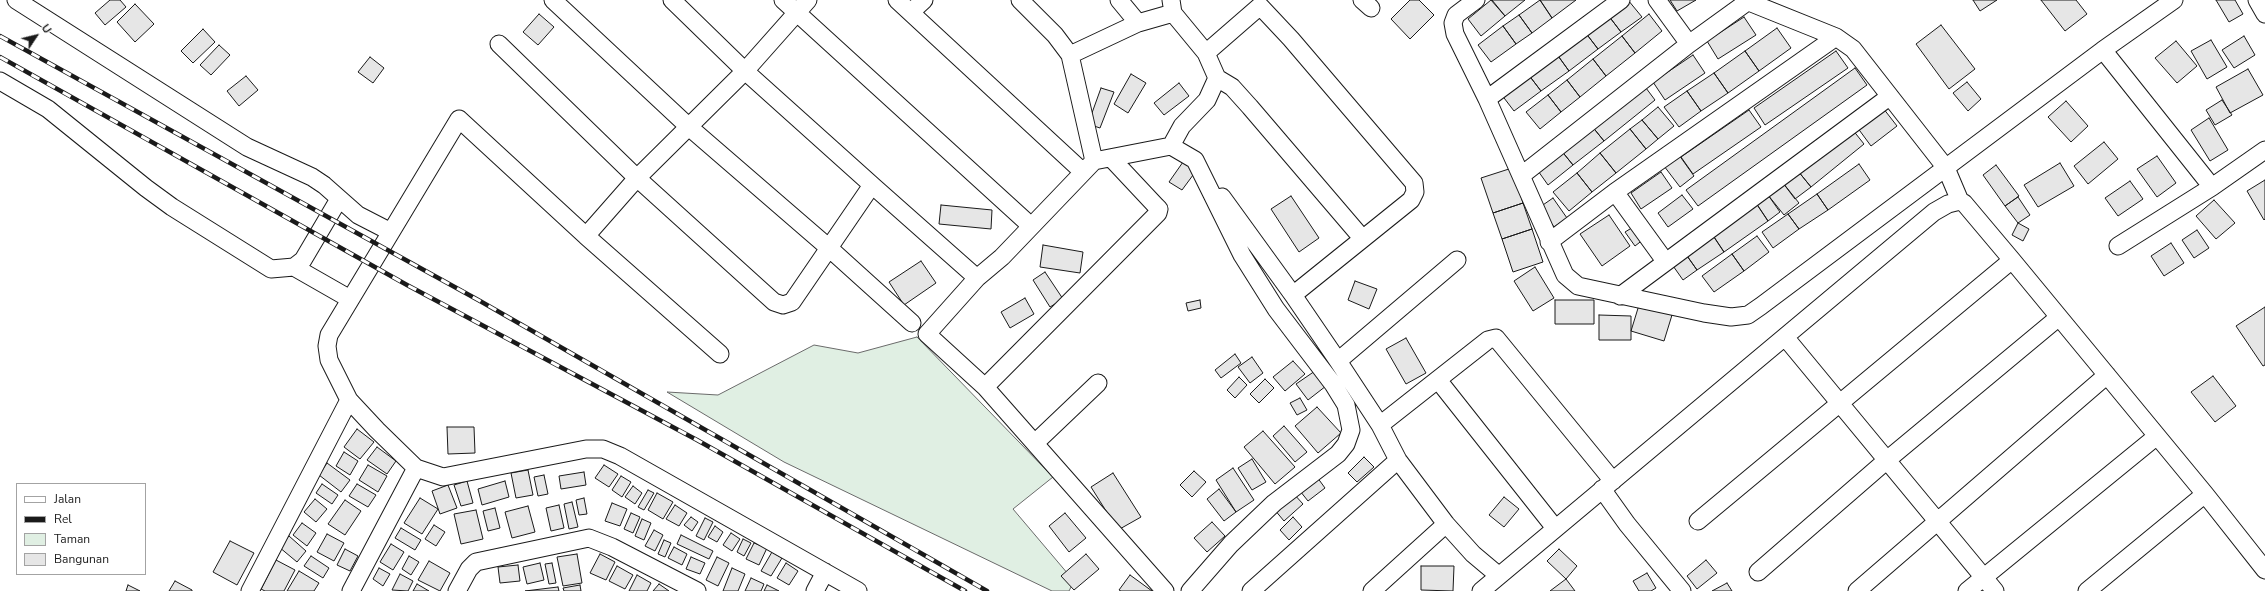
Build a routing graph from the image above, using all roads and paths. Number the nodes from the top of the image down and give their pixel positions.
1 (16, 0) edge
2 (553, 0) edge
3 (672, 0) edge
4 (783, 0) edge
5 (808, 0) edge
6 (897, 0) edge
7 (924, 0) edge
8 (1020, 0) edge
9 (1119, 0) edge
10 (1476, 0) edge
11 (1621, 0) edge
12 (1657, 0) edge
13 (2174, 0) edge
14 (2257, 0) edge
15 (1745, 1) edge
16 (1264, 3) edge
17 (1172, 6) edge
18 (911, 12) junction
19 (796, 14) junction
20 (2265, 14) edge
21 (1138, 23) junction
22 (1836, 37) junction
23 (499, 44) dead end
24 (1689, 44) junction
25 (2103, 50) junction
26 (1206, 53) junction
27 (1070, 55) junction
28 (746, 71) junction
29 (1217, 78) junction
30 (0, 81) edge
31 (1889, 97) junction
32 (1487, 99) junction
33 (689, 127) junction
34 (1171, 146) junction
35 (2265, 150) edge
36 (1111, 158) junction
37 (1195, 160) junction
38 (1088, 167) junction
39 (1946, 168) junction
40 (1522, 175) junction
41 (637, 178) junction
42 (872, 185) junction
43 (2212, 186) junction
44 (1615, 192) junction
45 (339, 199) junction
46 (1960, 201) junction
47 (1031, 226) junction
48 (386, 229) junction
49 (586, 236) junction
50 (1362, 238) junction
51 (1549, 242) junction
52 (2118, 246) dead end
53 (829, 248) junction
54 (1457, 260) dead end
55 (2012, 260) junction
56 (1665, 261) junction
57 (294, 267) junction
58 (976, 278) junction
59 (343, 295) junction
60 (1293, 295) junction
61 (1620, 296) junction
62 (2059, 317) junction
63 (912, 323) dead end
64 (1785, 337) junction
65 (720, 354) dead end
66 (1338, 361) junction
67 (2107, 375) junction
68 (1438, 380) junction
69 (1098, 383) dead end
70 (985, 386) junction
71 (349, 400) junction
72 (1839, 402) junction
73 (1380, 425) junction
74 (2157, 436) junction
75 (1035, 443) junction
76 (1398, 460) junction
77 (1886, 460) junction
78 (416, 468) junction
79 (1607, 485) junction
80 (2205, 494) junction
81 (1936, 520) junction
82 (1698, 521) dead end
83 (1446, 524) junction
84 (1555, 528) junction
85 (2265, 570) edge
86 (825, 572) junction
87 (1758, 572) dead end
88 (1498, 575) junction
89 (1983, 577) junction
90 (250, 591) edge
91 (351, 591) edge
92 (457, 591) edge
93 (697, 591) edge
94 (815, 591) edge
95 (858, 591) edge
96 (1165, 591) edge
97 (1190, 591) edge
98 (1251, 591) edge
99 (1372, 591) edge
100 (1481, 591) edge
101 (1682, 591) edge
102 (1857, 591) edge
103 (1967, 591) edge
104 (1994, 591) edge
105 (2087, 591) edge

1 - 45 street
2 - 33 street
3 - 28 street
4 - 19 street
5 - 19 street
6 - 18 street
7 - 18 street
8 - 27 street
9 - 21 street
10 - 32 street
11 - 32 street
12 - 24 street
13 - 25 street
14 - 20 street
15 - 22 street
15 - 24 street
16 - 26 street
16 - 50 street
17 - 21 street
17 - 26 street
18 - 38 street
19 - 28 street
19 - 47 street
21 - 27 street
22 - 31 street
22 - 44 street
23 - 41 street
24 - 40 street
25 - 39 street
25 - 43 street
26 - 29 street
27 - 38 street
28 - 33 street
28 - 42 street
29 - 34 street
29 - 50 street
30 - 57 street
31 - 39 street
31 - 56 street
32 - 40 street
33 - 41 street
33 - 53 street
34 - 36 street
34 - 37 street
35 - 43 street
36 - 38 street
36 - 70 street
37 - 60 street
37 - 97 street
38 - 47 street
39 - 46 street
39 - 61 street
40 - 51 street
41 - 49 street
41 - 53 street
42 - 53 street
42 - 58 street
43 - 52 street
44 - 51 street
44 - 56 street
45 - 48 street
45 - 57 street
46 - 55 street
46 - 64 street
47 - 58 street
48 - 49 street
48 - 59 street
49 - 65 street
50 - 60 street
51 - 61 street
53 - 63 street
54 - 66 street
55 - 62 street
55 - 72 street
56 - 61 street
57 - 59 street
58 - 70 street
59 - 71 street
60 - 66 street
62 - 67 street
62 - 77 street
64 - 72 street
64 - 79 street
66 - 73 street
67 - 74 street
67 - 81 street
68 - 73 street
68 - 79 street
68 - 84 street
69 - 75 street
70 - 75 street
71 - 78 street
71 - 90 street
72 - 77 street
72 - 82 street
73 - 76 street
74 - 80 street
74 - 89 street
75 - 96 street
76 - 83 street
76 - 98 street
77 - 81 street
77 - 87 street
78 - 86 street
78 - 91 street
79 - 84 street
79 - 101 street
80 - 85 street
80 - 105 street
81 - 89 street
81 - 102 street
83 - 88 street
83 - 99 street
84 - 88 street
86 - 94 street
86 - 95 street
88 - 100 street
89 - 103 street
89 - 104 street
92 - 93 street

